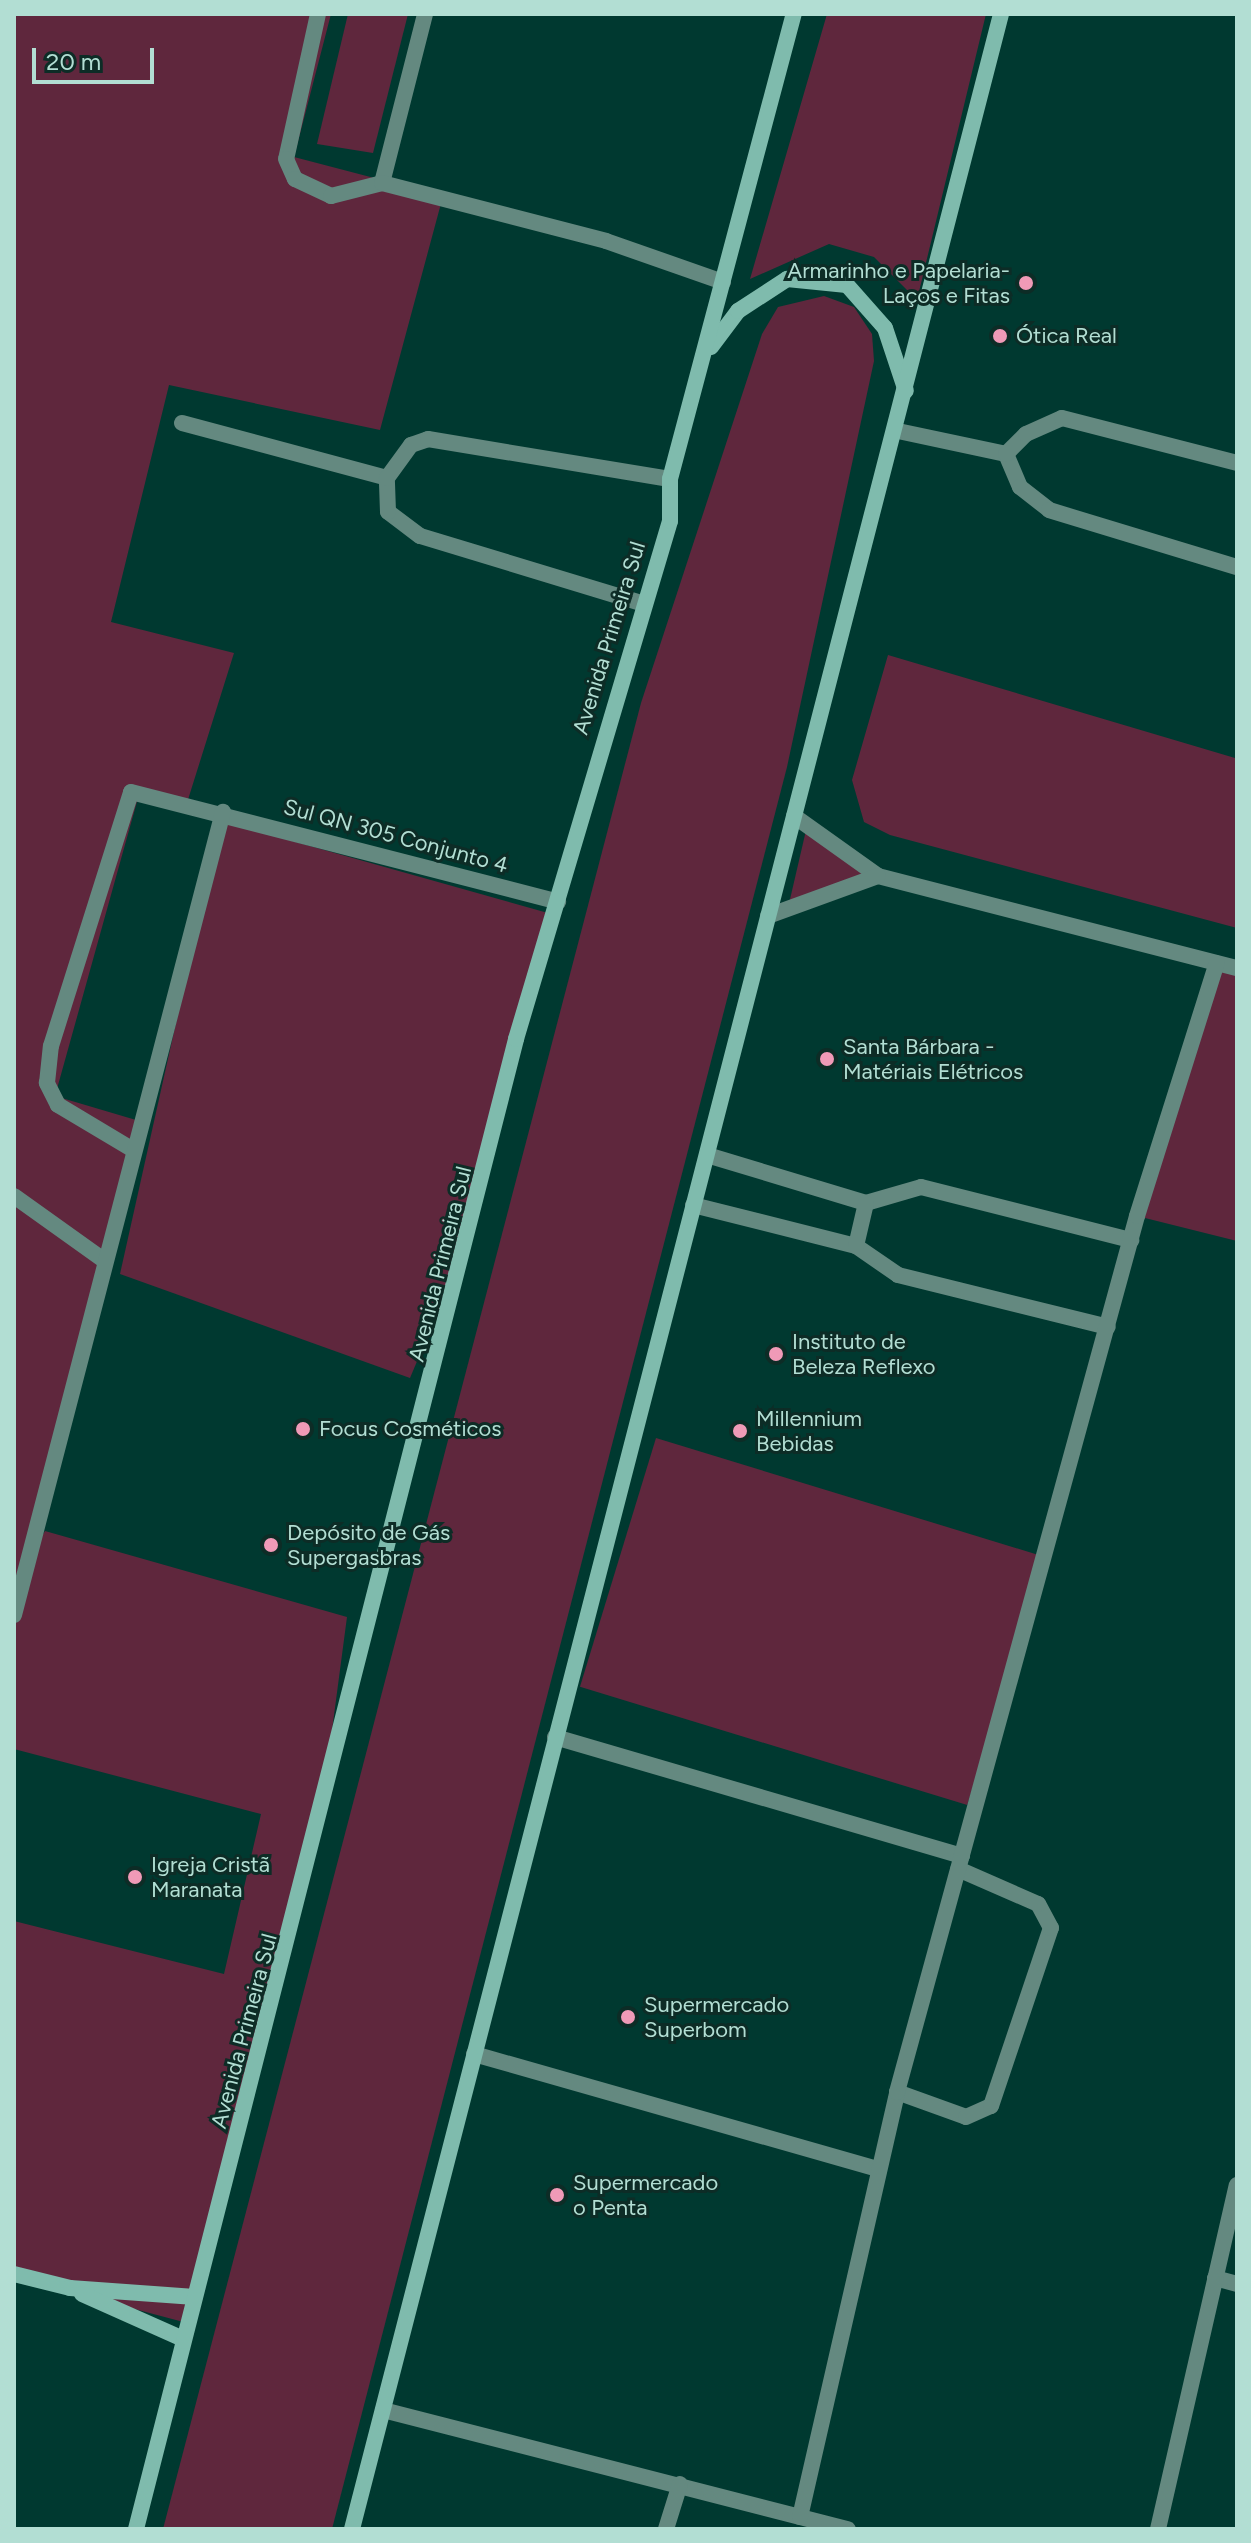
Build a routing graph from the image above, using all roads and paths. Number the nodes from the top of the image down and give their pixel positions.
1 (318, 14) edge
2 (425, 14) edge
3 (794, 14) edge
4 (1001, 14) edge
5 (382, 183) junction
6 (723, 282) junction
7 (707, 351) junction
8 (907, 393) junction
9 (182, 423) dead end
10 (898, 431) junction
11 (1006, 454) junction
12 (1237, 463) edge
13 (387, 478) junction
14 (670, 479) junction
15 (1237, 567) edge
16 (641, 603) junction
17 (223, 812) junction
18 (794, 816) junction
19 (878, 876) junction
20 (558, 902) junction
21 (768, 916) junction
22 (1217, 963) junction
23 (1237, 968) edge
24 (130, 1148) junction
25 (707, 1155) junction
26 (14, 1196) edge
27 (866, 1203) junction
28 (693, 1205) junction
29 (1131, 1240) junction
30 (856, 1246) junction
31 (102, 1259) junction
32 (1108, 1327) junction
33 (14, 1615) edge
34 (555, 1737) junction
35 (960, 1863) junction
36 (474, 2054) junction
37 (897, 2092) junction
38 (879, 2169) junction
39 (1237, 2185) edge
40 (14, 2274) edge
41 (1215, 2278) junction
42 (1237, 2284) edge
43 (70, 2288) junction
44 (195, 2297) junction
45 (183, 2339) junction
46 (383, 2410) junction
47 (680, 2484) junction
48 (800, 2517) junction
49 (136, 2529) edge
50 (352, 2529) edge
51 (666, 2529) edge
52 (848, 2529) edge
53 (1158, 2529) edge

1 - 5 street
2 - 5 street
3 - 6 main road, Avenida Primeira Sul
4 - 8 main road
5 - 6 street
6 - 7 main road, Avenida Primeira Sul
7 - 8 main road
7 - 14 main road, Avenida Primeira Sul
8 - 10 main road
9 - 13 street
10 - 11 street
10 - 18 main road
11 - 12 street
11 - 15 street
13 - 14 street
13 - 16 street
14 - 16 main road, Avenida Primeira Sul
16 - 20 main road, Avenida Primeira Sul
17 - 20 street, Sul QN 305 Conjunto 4
17 - 24 street
17 - 24 street, Sul QN 305 Conjunto 4
18 - 19 street
18 - 21 main road
19 - 21 street
19 - 22 street
20 - 44 main road, Avenida Primeira Sul
21 - 25 main road
22 - 23 street
22 - 29 street
24 - 31 street
25 - 27 street
25 - 28 main road
26 - 31 street
27 - 29 street
27 - 30 street
28 - 30 street
28 - 34 main road
29 - 32 street
30 - 32 street
31 - 33 street
32 - 35 street
34 - 35 street
34 - 36 main road
35 - 37 street
35 - 37 street
36 - 38 street
36 - 46 main road
37 - 38 street
38 - 48 street
39 - 41 street
40 - 43 main road
41 - 42 street
41 - 53 street
43 - 44 main road
43 - 45 main road
44 - 45 main road, Avenida Primeira Sul
45 - 49 main road, Avenida Primeira Sul
46 - 47 street
46 - 50 main road
47 - 48 street
47 - 51 street
48 - 52 street

